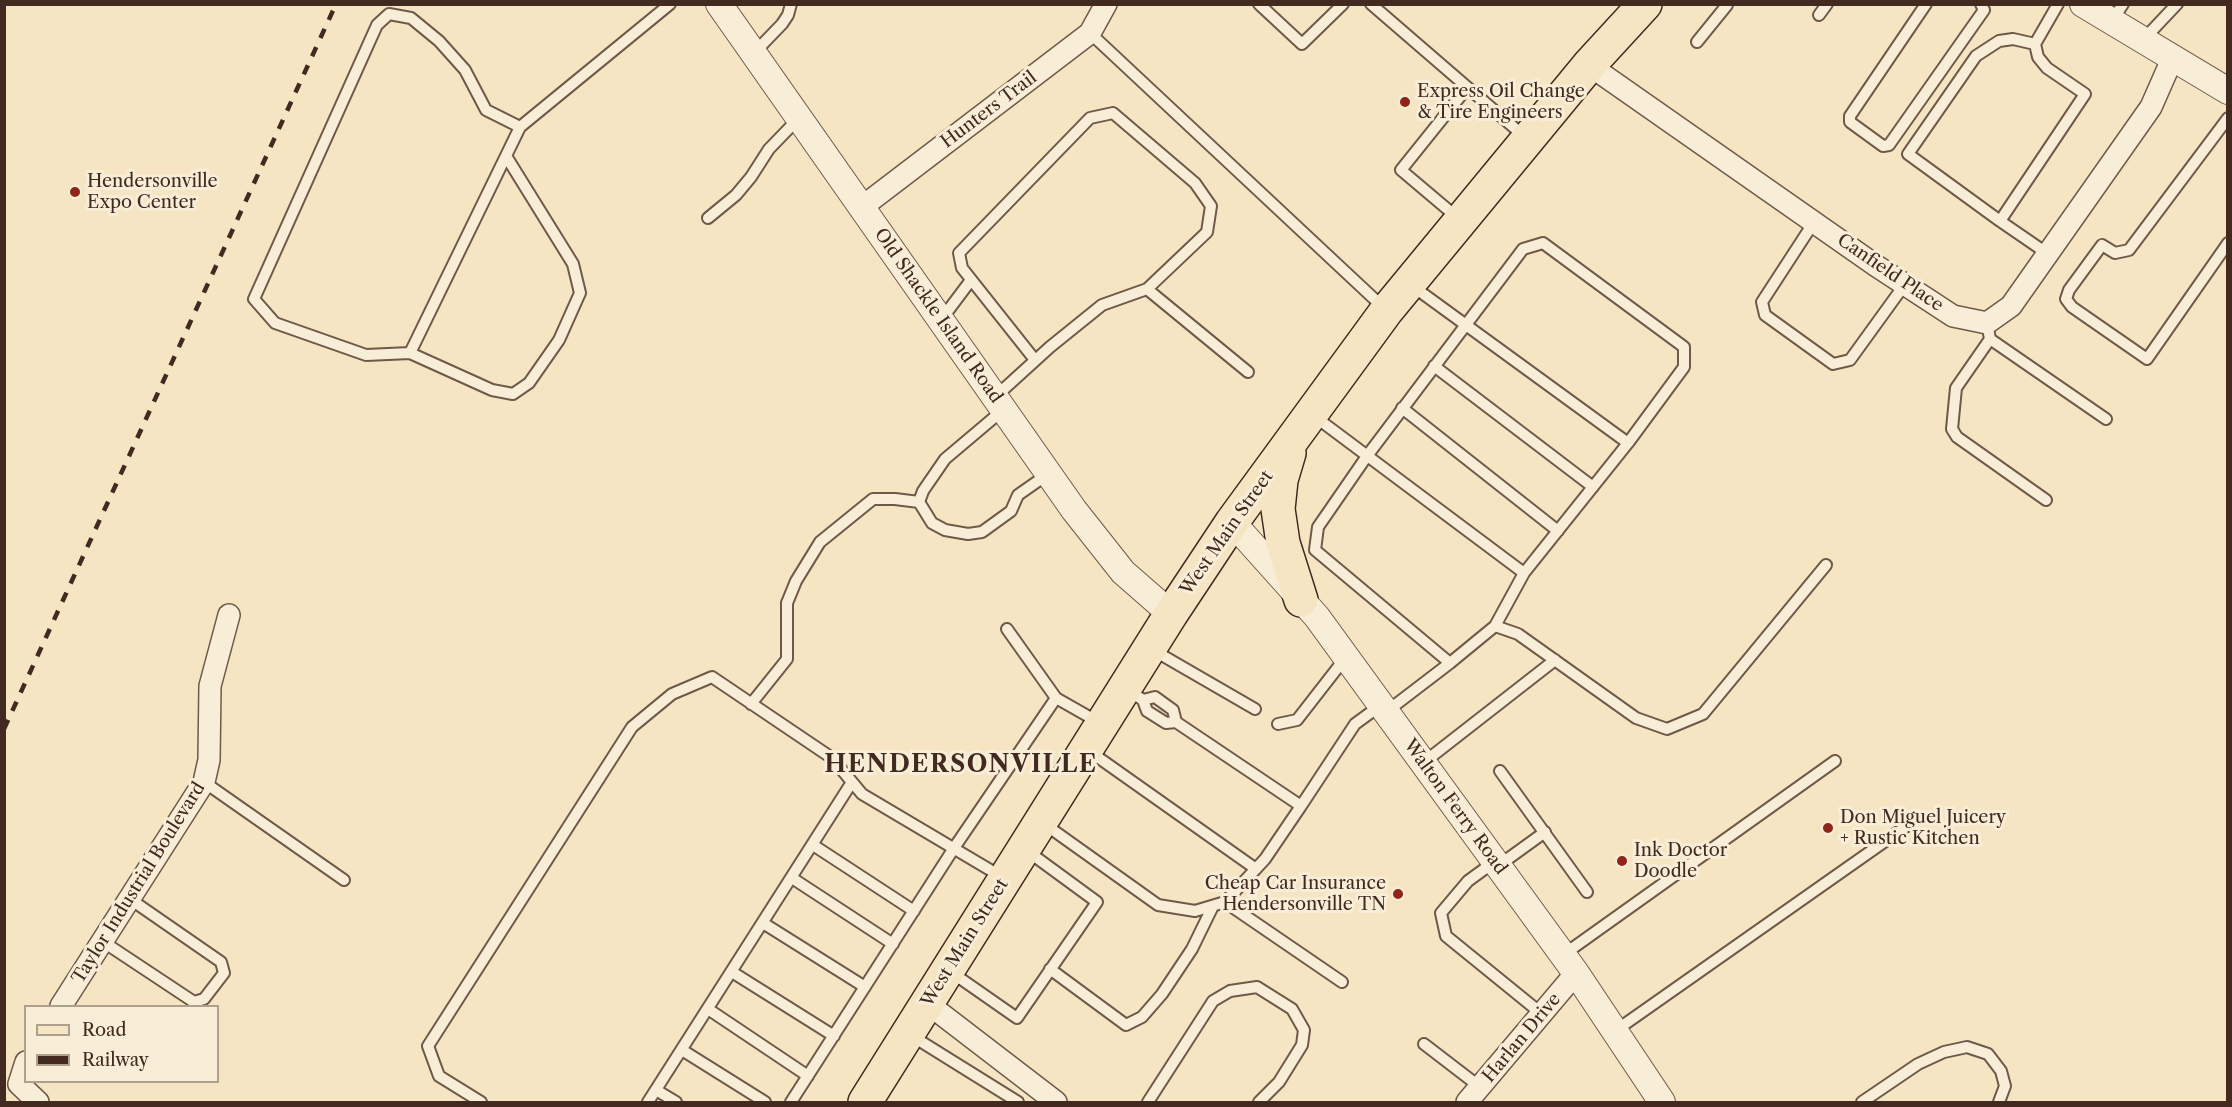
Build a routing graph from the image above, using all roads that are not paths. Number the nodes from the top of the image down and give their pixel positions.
1 (670, 4) edge
2 (719, 4) edge
3 (791, 4) edge
4 (1106, 4) edge
5 (1259, 4) edge
6 (1343, 4) edge
7 (1371, 4) edge
8 (1645, 4) edge
9 (1827, 4) edge
10 (1926, 4) edge
11 (1981, 4) edge
12 (2058, 4) edge
13 (2083, 4) edge
14 (2177, 4) edge
15 (1727, 5) edge
16 (2117, 13) edge
17 (1819, 15) dead end
18 (1090, 33) junction
19 (2143, 40) junction
20 (1697, 42) dead end
21 (2036, 44) junction
22 (753, 54) junction
23 (2173, 57) junction
24 (1589, 65) junction
25 (1466, 89) junction
26 (2228, 91) edge
27 (799, 118) junction
28 (2228, 118) edge
29 (520, 127) junction
30 (2223, 134) edge
31 (1527, 139) junction
32 (506, 156) junction
33 (862, 207) junction
34 (708, 218) dead end
35 (1461, 220) junction
36 (2000, 221) junction
37 (1814, 222) junction
38 (2228, 243) edge
39 (2048, 254) junction
40 (971, 280) junction
41 (1409, 283) junction
42 (1905, 284) junction
43 (1147, 289) junction
44 (1387, 310) junction
45 (940, 321) junction
46 (1465, 324) junction
47 (1988, 331) junction
48 (410, 353) junction
49 (1035, 360) junction
50 (1434, 366) junction
51 (1248, 372) dead end
52 (999, 404) junction
53 (1402, 408) junction
54 (2106, 419) dead end
55 (1303, 426) junction
56 (1628, 443) junction
57 (1367, 456) junction
58 (1048, 473) junction
59 (1593, 488) junction
60 (2046, 500) dead end
61 (918, 502) junction
62 (1232, 522) junction
63 (1558, 531) junction
64 (1826, 566) dead end
65 (1524, 573) junction
66 (1301, 600) junction
67 (1171, 614) junction
68 (229, 615) dead end
69 (1495, 626) junction
70 (1007, 629) dead end
71 (1150, 649) junction
72 (1346, 657) junction
73 (1556, 660) junction
74 (1450, 663) junction
75 (1134, 694) junction
76 (1056, 698) junction
77 (752, 704) junction
78 (1255, 709) dead end
79 (1383, 709) junction
80 (1278, 724) dead end
81 (1094, 737) junction
82 (1835, 761) dead end
83 (1422, 763) junction
84 (1500, 771) dead end
85 (204, 782) junction
86 (852, 782) junction
87 (1301, 806) junction
88 (1911, 823) dead end
89 (1545, 832) junction
90 (1033, 835) junction
91 (813, 845) junction
92 (954, 848) junction
93 (1496, 864) junction
94 (1256, 869) junction
95 (792, 878) junction
96 (1005, 879) junction
97 (344, 880) dead end
98 (1587, 892) dead end
99 (130, 899) junction
100 (1226, 902) junction
101 (1213, 906) junction
102 (914, 911) junction
103 (763, 923) junction
104 (102, 941) junction
105 (893, 944) junction
106 (1569, 964) junction
107 (1050, 969) junction
108 (948, 970) junction
109 (732, 972) junction
110 (1342, 982) dead end
111 (865, 987) junction
112 (927, 1003) junction
113 (62, 1005) edge
114 (708, 1009) junction
115 (1542, 1014) junction
116 (1614, 1031) junction
117 (908, 1034) junction
118 (834, 1036) junction
119 (1424, 1044) dead end
120 (682, 1050) junction
121 (24, 1068) edge
122 (808, 1076) junction
123 (656, 1090) junction
124 (1474, 1095) edge
125 (38, 1102) edge
126 (481, 1102) edge
127 (648, 1102) edge
128 (675, 1102) edge
129 (765, 1102) edge
130 (792, 1102) edge
131 (865, 1102) edge
132 (1018, 1102) edge
133 (1056, 1102) edge
134 (1149, 1102) edge
135 (1260, 1102) edge
136 (1662, 1102) edge
137 (1862, 1102) edge
138 (1999, 1102) edge

1 - 29 lane
2 - 22 street, Old Shackle Island Road
3 - 22 lane
4 - 18 street, Hunters Trail
5 - 6 lane
7 - 25 lane
8 - 24 main road, West Main Street
9 - 17 lane
10 - 11 lane
12 - 21 lane
13 - 16 street
14 - 19 lane
15 - 20 lane
16 - 19 street
18 - 33 street, Hunters Trail
18 - 44 lane
19 - 23 street
21 - 36 lane
21 - 36 lane
22 - 27 street, Old Shackle Island Road
23 - 26 street
23 - 39 street
24 - 31 main road, West Main Street
24 - 37 street, Canfield Place
25 - 31 lane
25 - 35 lane
27 - 33 street, Old Shackle Island Road
27 - 34 lane
28 - 30 lane
29 - 32 lane
29 - 48 lane
30 - 38 lane
31 - 35 main road, West Main Street
32 - 48 lane
32 - 48 lane
33 - 45 street, Old Shackle Island Road
35 - 41 main road, West Main Street
36 - 39 lane
37 - 42 street, Canfield Place
37 - 42 lane
39 - 47 street
40 - 43 lane
40 - 45 lane
40 - 49 lane
41 - 44 main road, West Main Street
41 - 46 lane
42 - 47 street, Canfield Place
43 - 49 lane
43 - 51 lane
44 - 55 main road, West Main Street
45 - 52 street, Old Shackle Island Road
46 - 50 lane
46 - 56 lane
46 - 56 lane
47 - 54 lane
47 - 60 lane
49 - 52 lane
50 - 53 lane
50 - 59 lane
52 - 58 street, Old Shackle Island Road
52 - 61 lane
53 - 57 lane
53 - 63 lane
55 - 57 lane
55 - 62 main road, West Main Street
55 - 66 main road
56 - 59 lane
57 - 65 lane
57 - 74 lane
58 - 61 lane
58 - 67 street, Old Shackle Island Road
59 - 63 lane
61 - 77 lane
62 - 66 street, Walton Ferry Road
62 - 67 main road, West Main Street
63 - 65 lane
64 - 73 lane
65 - 69 lane
66 - 72 street, Walton Ferry Road
67 - 71 main road, West Main Street
68 - 85 street, Taylor Industrial Boulevard
69 - 73 lane
69 - 74 lane
70 - 76 lane
71 - 75 main road, West Main Street
71 - 78 lane
72 - 79 street, Walton Ferry Road
72 - 80 lane
73 - 83 lane
74 - 79 lane
75 - 81 main road, West Main Street
75 - 87 lane
76 - 81 lane
76 - 92 lane
77 - 86 lane
77 - 126 lane
79 - 83 street, Walton Ferry Road
79 - 87 lane
81 - 90 main road, West Main Street
81 - 94 lane
82 - 106 lane
83 - 93 street, Walton Ferry Road
84 - 89 lane
85 - 97 lane
85 - 99 street, Taylor Industrial Boulevard
86 - 91 lane
86 - 92 lane
87 - 94 lane
88 - 116 lane
89 - 93 lane
89 - 98 lane
90 - 96 main road, West Main Street
90 - 101 lane
90 - 107 lane
91 - 95 lane
91 - 102 lane
92 - 96 lane
92 - 102 lane
93 - 106 street, Walton Ferry Road
93 - 115 lane
94 - 100 lane
95 - 103 lane
95 - 105 lane
96 - 108 main road, West Main Street
99 - 104 street, Taylor Industrial Boulevard
99 - 104 lane
100 - 101 lane
100 - 110 lane
101 - 107 lane
102 - 105 lane
103 - 109 lane
103 - 111 lane
104 - 113 street, Taylor Industrial Boulevard
105 - 111 lane
106 - 115 street, Harlan Drive
106 - 116 street, Walton Ferry Road
107 - 108 lane
108 - 112 main road, West Main Street
109 - 114 lane
109 - 118 lane
111 - 118 lane
112 - 117 main road, West Main Street
112 - 133 street
114 - 120 lane
114 - 122 lane
115 - 124 street, Harlan Drive
116 - 136 street, Walton Ferry Road
117 - 131 main road, West Main Street
117 - 132 lane
118 - 122 lane
119 - 124 lane
120 - 123 lane
120 - 129 lane
121 - 125 street
122 - 130 lane
123 - 127 lane
123 - 128 lane
134 - 135 lane
137 - 138 lane

